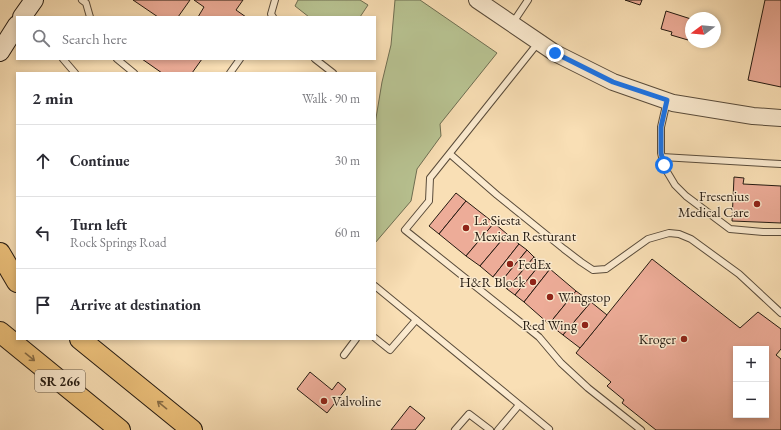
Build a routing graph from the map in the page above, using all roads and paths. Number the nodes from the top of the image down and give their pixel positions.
1 (82, 0) edge
2 (275, 0) edge
3 (477, 0) edge
4 (528, 0) edge
5 (90, 16) edge
6 (271, 16) edge
7 (512, 24) junction
8 (16, 28) edge
9 (539, 42) junction
10 (0, 52) edge
11 (64, 60) edge
12 (118, 60) edge
13 (239, 60) edge
14 (316, 60) edge
15 (74, 72) edge
16 (133, 72) edge
17 (231, 72) edge
18 (332, 72) edge
19 (667, 100) junction
20 (781, 118) edge
21 (450, 154) junction
22 (662, 157) junction
23 (781, 164) edge
24 (781, 232) edge
25 (0, 253) edge
26 (0, 275) edge
27 (16, 280) edge
28 (16, 287) edge
29 (376, 287) edge
30 (781, 313) edge
31 (416, 320) junction
32 (0, 332) edge
33 (376, 339) edge
34 (81, 340) edge
35 (355, 340) edge
36 (344, 355) dead end
37 (519, 405) junction
38 (549, 429) dead end
39 (120, 430) edge
40 (192, 430) edge
41 (455, 430) edge
42 (490, 430) edge
43 (498, 430) edge
44 (641, 430) edge

1 - 5 lane
2 - 6 lane
3 - 7 street
4 - 7 lane
7 - 9 street
8 - 10 main road
9 - 19 street
9 - 21 lane
11 - 15 lane
12 - 16 lane
13 - 17 lane
14 - 18 lane
19 - 20 street
19 - 22 lane
21 - 30 lane
21 - 44 lane
22 - 23 lane
22 - 24 lane
25 - 27 main road
26 - 28 main road
29 - 31 lane
31 - 33 lane
31 - 37 lane
32 -> 39 main road, SR 266
40 -> 34 main road, SR 266
35 - 36 lane
37 - 38 lane
37 - 43 lane
41 - 42 lane

